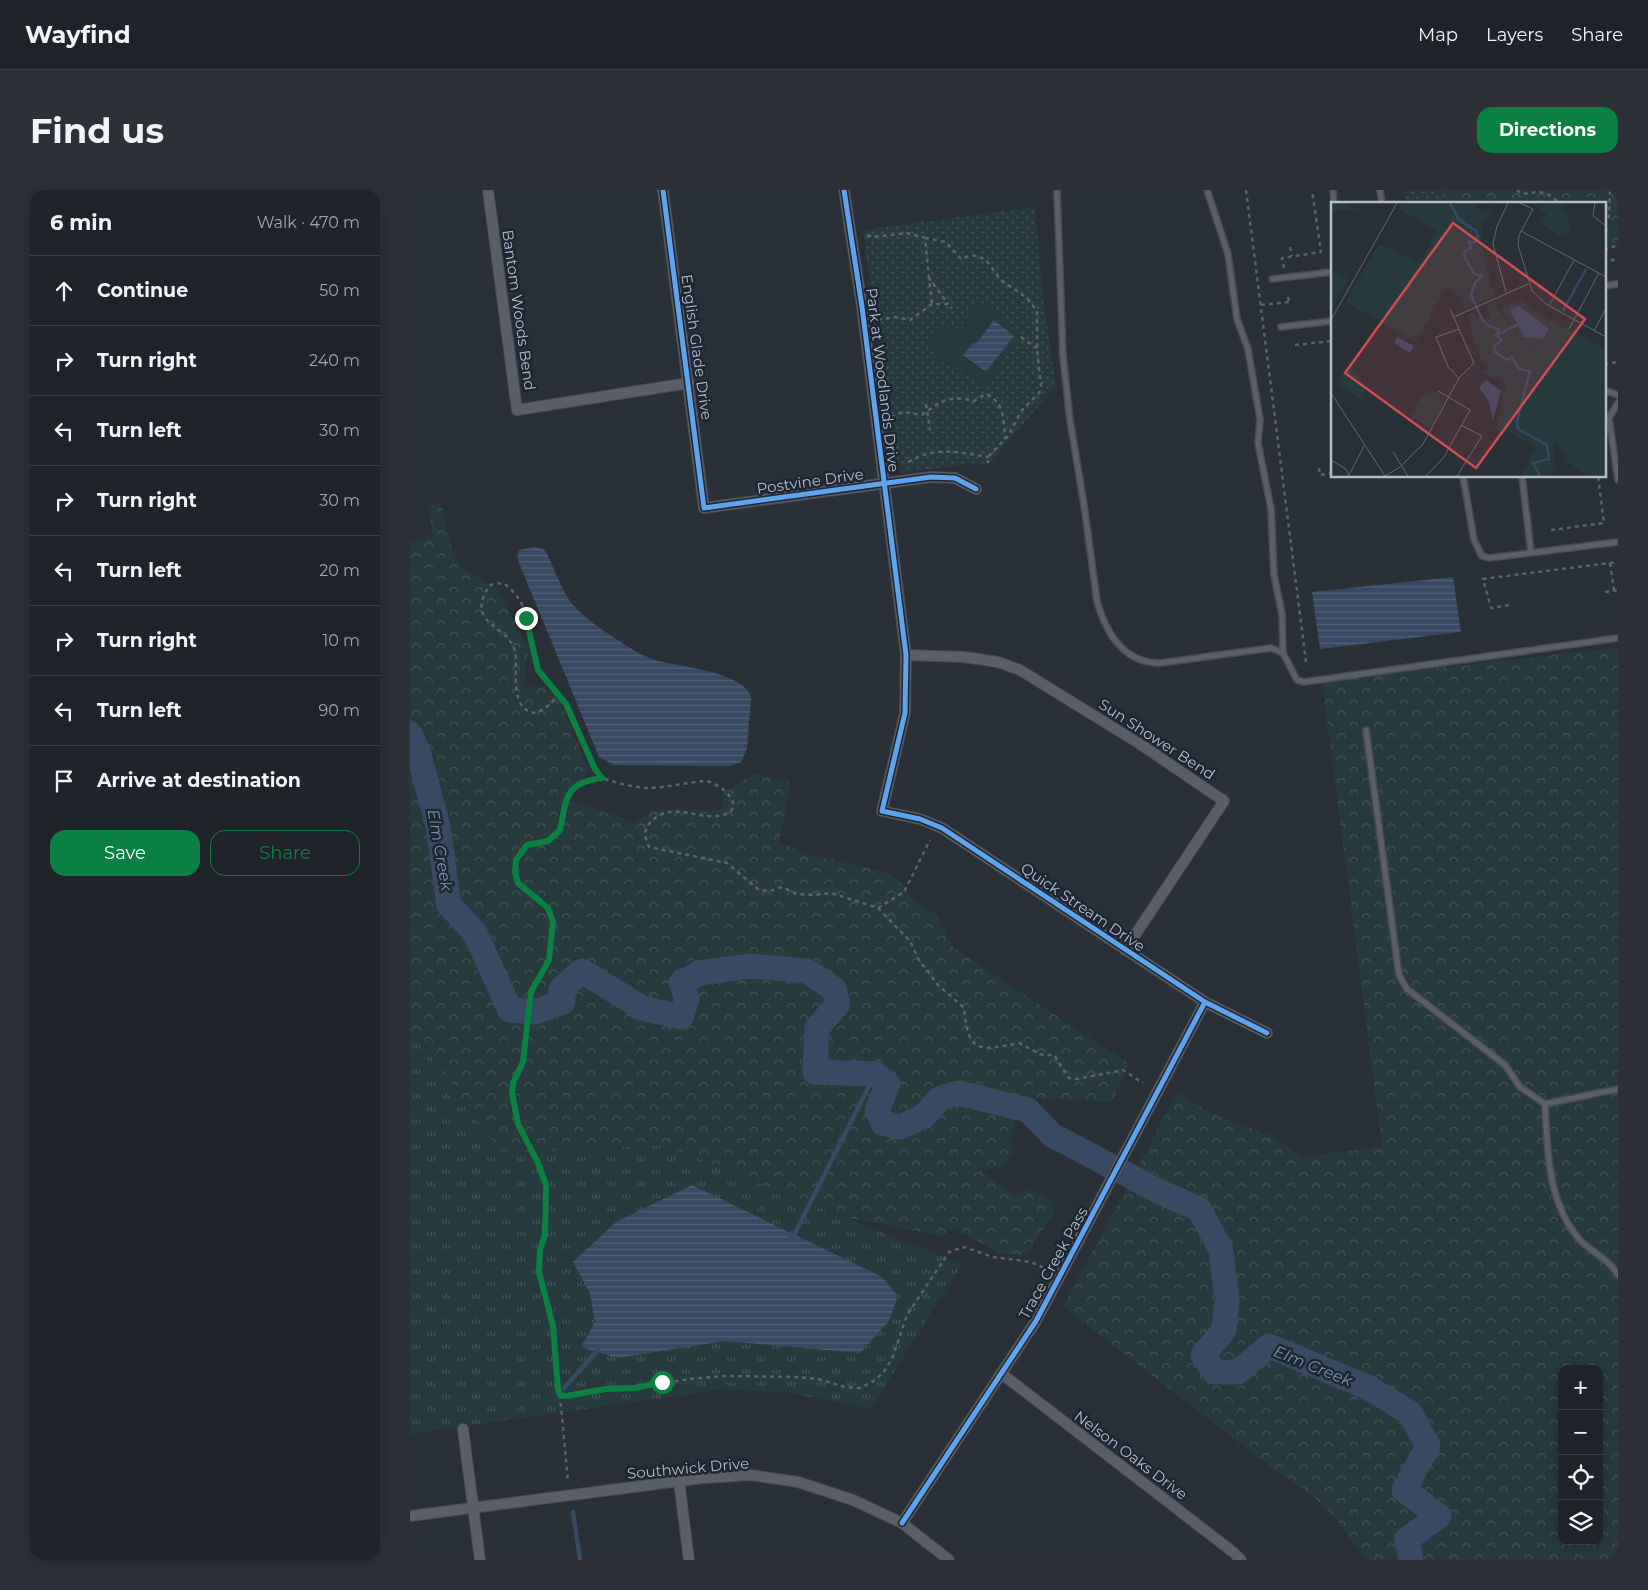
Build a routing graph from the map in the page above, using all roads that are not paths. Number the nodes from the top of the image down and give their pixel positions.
1 (488, 190) edge
2 (663, 190) edge
3 (844, 190) edge
4 (1057, 190) edge
5 (1207, 190) edge
6 (1331, 272) edge
7 (1272, 280) dead end
8 (1331, 321) edge
9 (1280, 327) dead end
10 (690, 383) junction
11 (1606, 391) edge
12 (1618, 395) edge
13 (1618, 402) edge
14 (1463, 478) edge
15 (1522, 478) edge
16 (1618, 480) edge
17 (884, 483) junction
18 (976, 489) dead end
19 (704, 508) joint
20 (1618, 542) edge
21 (1531, 552) junction
22 (1618, 638) edge
23 (1283, 653) junction
24 (906, 656) junction
25 (1366, 730) dead end
26 (882, 810) joint
27 (1125, 950) junction
28 (1206, 1002) junction
29 (1267, 1033) dead end
30 (1618, 1089) edge
31 (1545, 1104) junction
32 (1618, 1275) edge
33 (1002, 1374) junction
34 (463, 1429) dead end
35 (679, 1481) junction
36 (473, 1507) junction
37 (410, 1516) edge
38 (902, 1524) junction
39 (480, 1560) edge
40 (689, 1560) edge
41 (949, 1560) edge
42 (1241, 1560) edge

1 - 10 street, Bantom Woods Bend
2 - 10 street, English Glade Drive
3 - 17 street, Park at Woodlands Drive
4 - 23 lane
5 - 23 lane
6 - 7 lane
8 - 9 lane
10 - 19 street, English Glade Drive
11 - 12 lane
13 - 16 lane
14 - 21 lane
15 - 21 lane
17 - 18 street, Postvine Drive
17 - 19 street, Postvine Drive
17 - 24 street, Park at Woodlands Drive
20 - 21 lane
22 - 23 lane
24 - 26 street, Park at Woodlands Drive
24 - 27 street, Sun Shower Bend
25 - 31 lane
26 - 27 street, Quick Stream Drive
27 - 28 street, Quick Stream Drive
28 - 29 street, Quick Stream Drive
28 - 33 street, Trace Creek Pass
30 - 31 lane
31 - 32 lane
33 - 38 street, Trace Creek Pass
33 - 42 street, Nelson Oaks Drive
34 - 36 street
35 - 36 street, Southwick Drive
35 - 38 street, Southwick Drive
35 - 40 street
36 - 37 street, Southwick Drive
36 - 39 street
38 - 41 street, Southwick Drive

